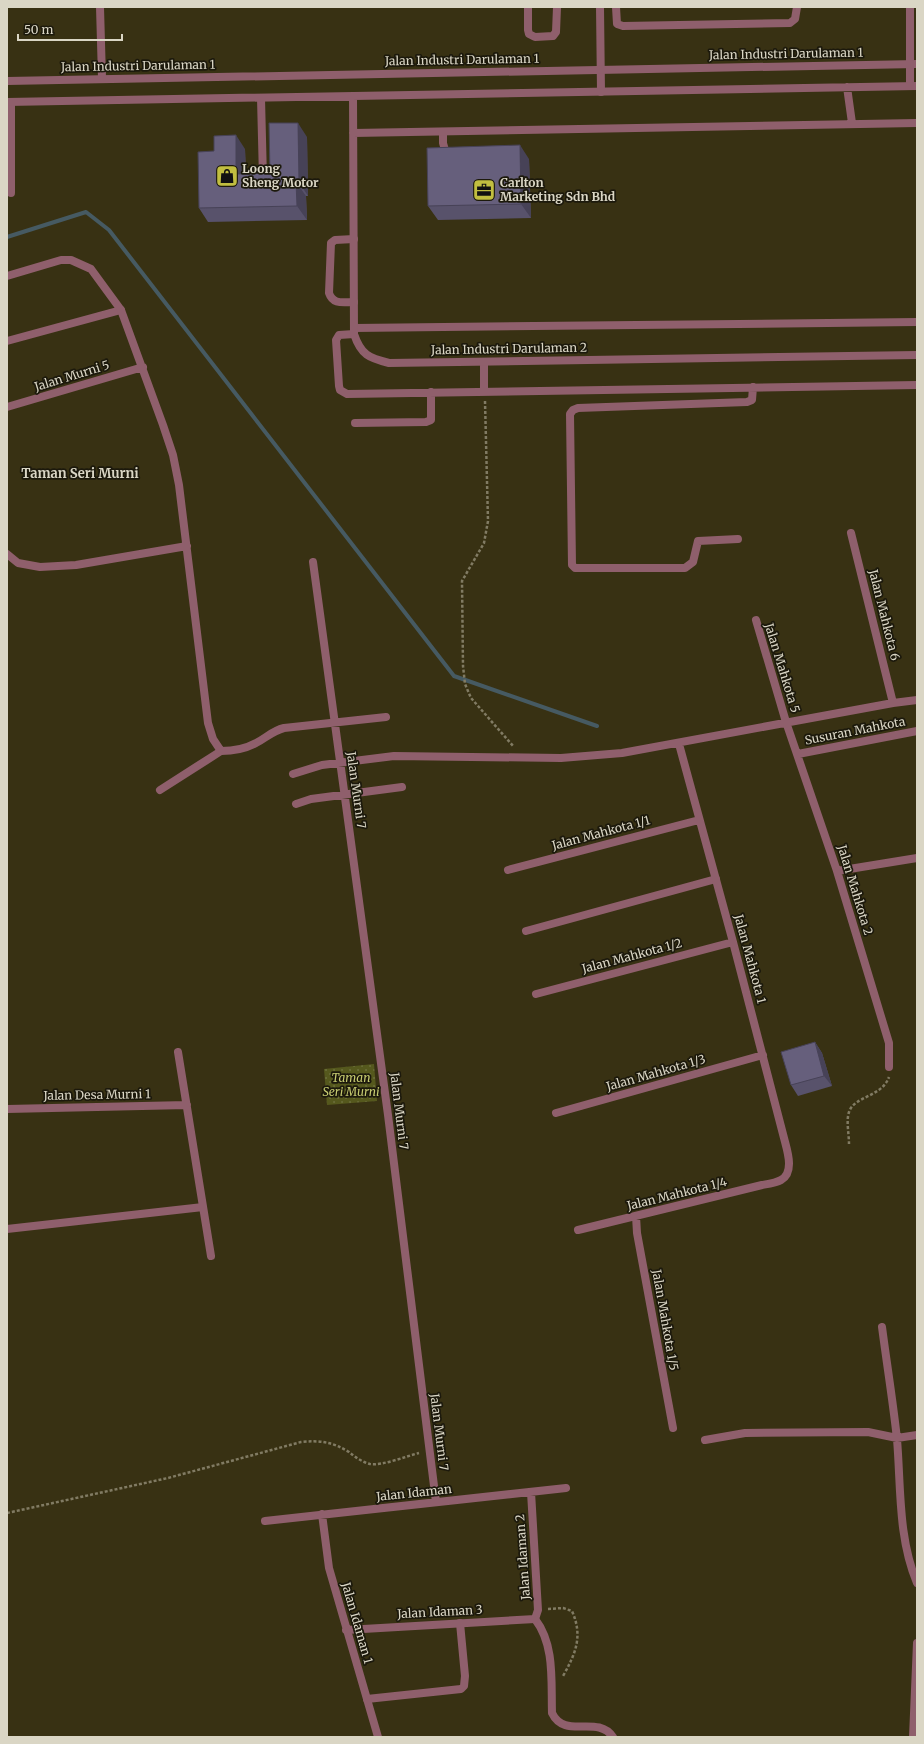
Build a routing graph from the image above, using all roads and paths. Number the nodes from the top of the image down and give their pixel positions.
1 (100, 7) edge
2 (528, 7) edge
3 (557, 7) edge
4 (600, 7) edge
5 (616, 7) edge
6 (797, 7) edge
7 (910, 7) edge
8 (914, 64) edge
9 (600, 70) junction
10 (102, 78) junction
11 (7, 81) edge
12 (914, 86) edge
13 (847, 87) junction
14 (601, 92) junction
15 (353, 96) junction
16 (261, 98) junction
17 (9, 102) edge
18 (917, 123) edge
19 (852, 124) junction
20 (443, 132) junction
21 (353, 133) junction
22 (458, 152) edge
23 (263, 179) edge
24 (10, 193) dead end
25 (354, 239) junction
26 (7, 276) edge
27 (354, 302) junction
28 (121, 310) junction
29 (917, 322) edge
30 (354, 331) junction
31 (7, 341) edge
32 (917, 355) edge
33 (484, 362) junction
34 (143, 367) junction
35 (917, 385) edge
36 (753, 387) junction
37 (431, 392) junction
38 (484, 392) junction
39 (7, 407) edge
40 (356, 423) dead end
41 (851, 533) dead end
42 (738, 539) dead end
43 (187, 546) junction
44 (7, 554) edge
45 (313, 562) dead end
46 (756, 620) dead end
47 (917, 700) edge
48 (893, 703) junction
49 (386, 717) dead end
50 (786, 722) junction
51 (334, 723) junction
52 (917, 731) edge
53 (678, 744) junction
54 (221, 751) junction
55 (798, 754) junction
56 (524, 757) junction
57 (340, 762) junction
58 (293, 774) dead end
59 (402, 787) dead end
60 (160, 790) dead end
61 (344, 794) junction
62 (296, 804) dead end
63 (699, 820) junction
64 (917, 858) edge
65 (508, 870) dead end
66 (837, 871) junction
67 (716, 879) junction
68 (526, 931) dead end
69 (733, 942) junction
70 (536, 994) dead end
71 (178, 1052) dead end
72 (763, 1055) junction
73 (889, 1067) joint
74 (187, 1105) junction
75 (7, 1109) edge
76 (556, 1113) dead end
77 (849, 1144) dead end
78 (781, 1180) joint
79 (203, 1207) junction
80 (636, 1216) junction
81 (7, 1229) edge
82 (578, 1230) dead end
83 (211, 1256) dead end
84 (882, 1327) dead end
85 (673, 1428) dead end
86 (917, 1435) edge
87 (897, 1438) junction
88 (705, 1440) dead end
89 (430, 1451) junction
90 (566, 1488) dead end
91 (531, 1492) junction
92 (436, 1502) junction
93 (7, 1513) edge
94 (322, 1514) junction
95 (265, 1521) dead end
96 (917, 1583) edge
97 (538, 1610) junction
98 (535, 1619) junction
99 (460, 1623) junction
100 (346, 1630) junction
101 (917, 1643) edge
102 (917, 1665) edge
103 (551, 1685) junction
104 (367, 1699) junction
105 (915, 1723) edge
106 (378, 1737) edge
107 (613, 1737) edge
108 (913, 1737) edge

1 - 10 street
2 - 3 street
4 - 9 street
5 - 6 street
7 - 8 street
8 - 9 street, Jalan Industri Darulaman 1
8 - 12 street
9 - 10 street, Jalan Industri Darulaman 1
9 - 14 street
10 - 11 street, Jalan Industri Darulaman 1
12 - 13 street
13 - 14 street
13 - 19 street
14 - 15 street
15 - 16 street
15 - 21 street, Jalan Industri Darulaman 2
16 - 17 street
16 - 23 street
17 - 24 street
18 - 19 street
19 - 20 street
20 - 21 street
20 - 22 street
21 - 25 street, Jalan Industri Darulaman 2
25 - 27 street, Jalan Industri Darulaman 2
25 - 27 street
26 - 28 street
27 - 30 street, Jalan Industri Darulaman 2
28 - 31 street
28 - 34 street
29 - 30 street
30 - 33 street, Jalan Industri Darulaman 2
30 - 37 street
32 - 33 street, Jalan Industri Darulaman 2
33 - 38 street
34 - 39 street, Jalan Murni 5
34 - 43 street
35 - 36 street
36 - 38 street
36 - 42 street
37 - 38 street
37 - 40 street
38 - 56 path
41 - 48 street, Jalan Mahkota 6
43 - 44 street
43 - 54 street
45 - 51 street, Jalan Murni 7
46 - 50 street, Jalan Mahkota 5
47 - 48 street
48 - 50 street
49 - 51 street
50 - 53 street
50 - 55 street, Jalan Mahkota 2
51 - 54 street
51 - 57 street, Jalan Murni 7
52 - 55 street, Susuran Mahkota
53 - 56 street
53 - 63 street, Jalan Mahkota 1
54 - 60 street
55 - 66 street, Jalan Mahkota 2
56 - 57 street
57 - 58 street
57 - 61 street, Jalan Murni 7
59 - 61 street
61 - 62 street
61 - 89 street, Jalan Murni 7
63 - 65 street, Jalan Mahkota 1/1
63 - 67 street, Jalan Mahkota 1
64 - 66 street
66 - 73 street, Jalan Mahkota 2
67 - 68 street
67 - 69 street, Jalan Mahkota 1
69 - 70 street, Jalan Mahkota 1/2
69 - 72 street, Jalan Mahkota 1
71 - 74 street
72 - 76 street, Jalan Mahkota 1/3
72 - 78 street, Jalan Mahkota 1
73 - 77 path
74 - 75 street, Jalan Desa Murni 1
74 - 79 street
78 - 80 street, Jalan Mahkota 1/4
79 - 81 street
79 - 83 street
80 - 82 street, Jalan Mahkota 1/4
80 - 85 street, Jalan Mahkota 1/5
84 - 87 street
86 - 87 street
87 - 88 street
87 - 96 street
89 - 92 street, Jalan Murni 7
89 - 93 path
90 - 91 street, Jalan Idaman
91 - 92 street, Jalan Idaman
91 - 97 street, Jalan Idaman 2
92 - 94 street, Jalan Idaman
94 - 95 street, Jalan Idaman
94 - 100 street, Jalan Idaman 1
97 - 98 street, Jalan Idaman 2
97 - 103 path
98 - 99 street, Jalan Idaman 3
98 - 103 street
99 - 100 street, Jalan Idaman 3
99 - 104 street
100 - 104 street, Jalan Idaman 1
101 - 102 street
102 - 105 street
103 - 107 street
104 - 106 street, Jalan Idaman 1
105 - 108 street

